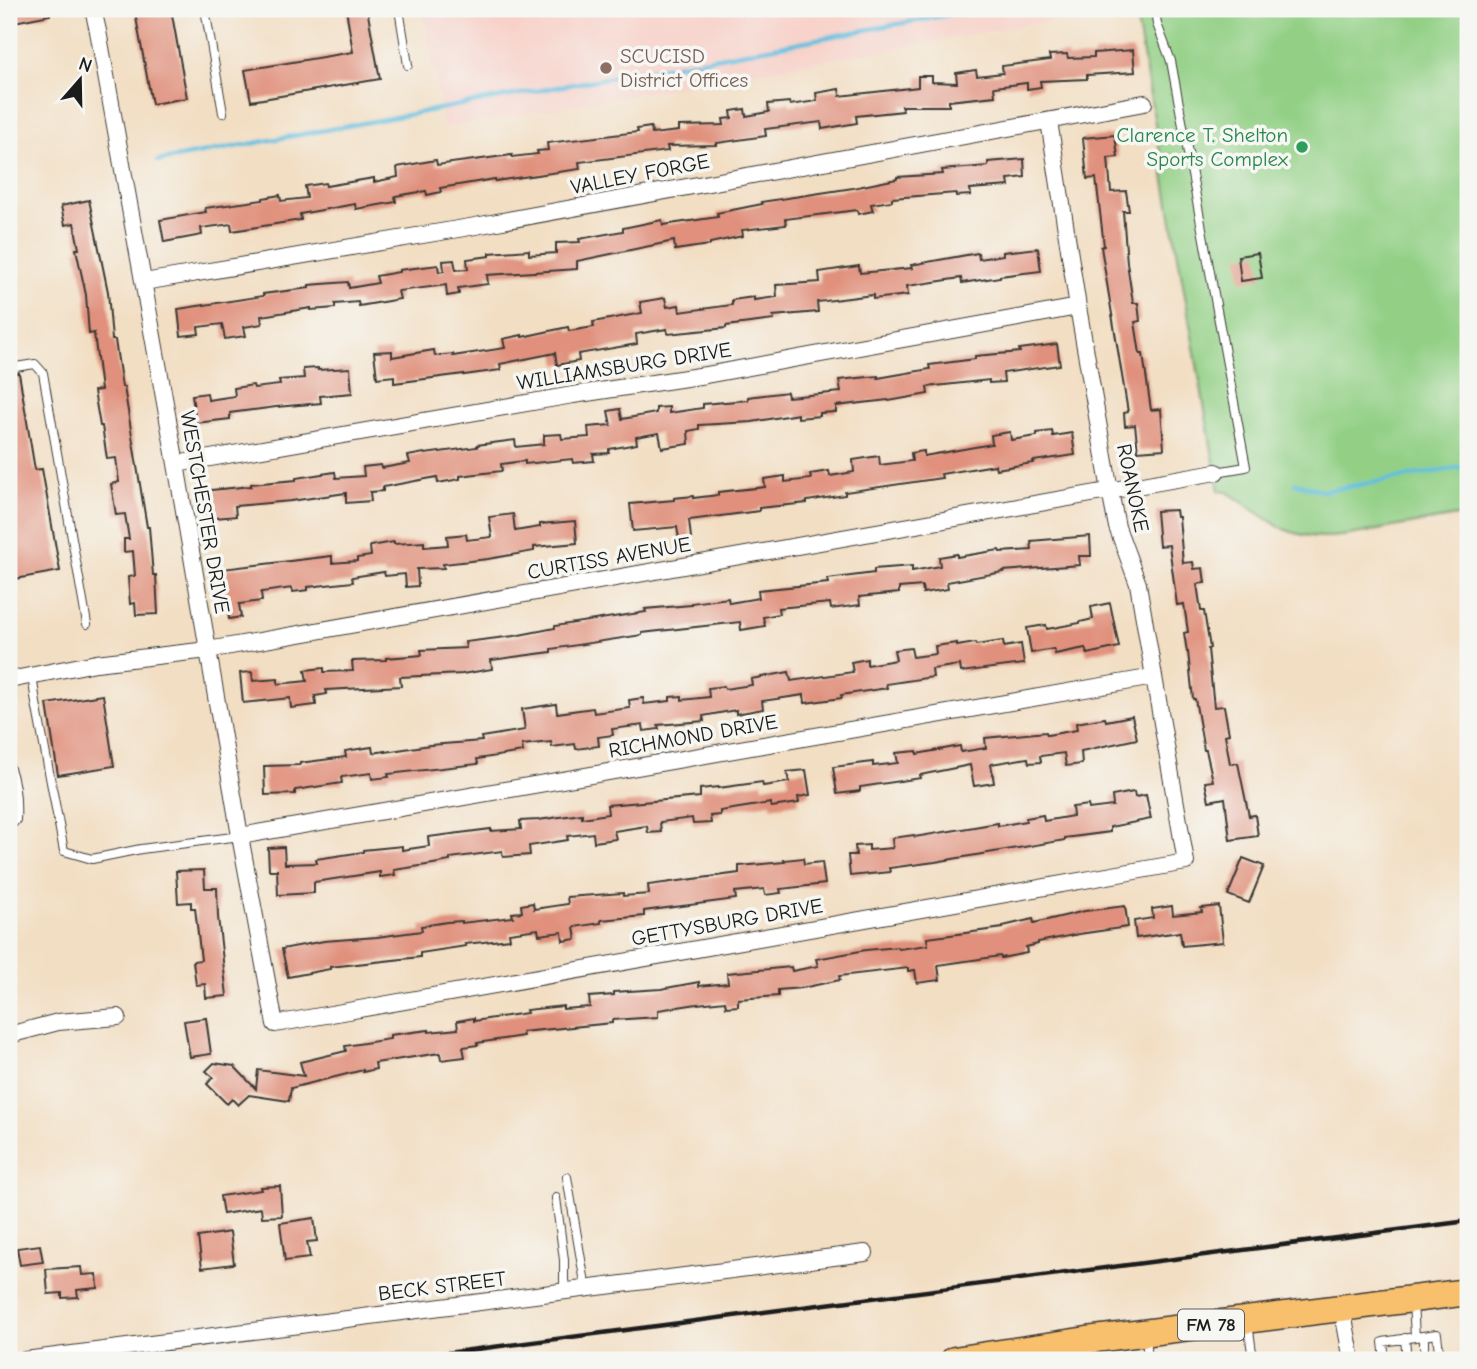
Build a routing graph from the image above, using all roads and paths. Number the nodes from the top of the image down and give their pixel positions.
1 (93, 9) edge
2 (205, 9) edge
3 (399, 9) edge
4 (1154, 9) edge
5 (408, 65) dead end
6 (1144, 103) dead end
7 (223, 113) dead end
8 (1049, 121) junction
9 (144, 282) junction
10 (1078, 307) junction
11 (9, 368) edge
12 (176, 464) junction
13 (1216, 472) joint
14 (1110, 491) junction
15 (87, 624) dead end
16 (208, 650) junction
17 (32, 675) junction
18 (1154, 677) junction
19 (9, 680) edge
20 (9, 766) edge
21 (9, 827) edge
22 (240, 836) junction
23 (1186, 862) joint
24 (118, 1017) dead end
25 (275, 1024) joint
26 (9, 1035) edge
27 (567, 1177) dead end
28 (556, 1198) dead end
29 (865, 1253) dead end
30 (586, 1289) junction
31 (564, 1291) junction
32 (1468, 1292) edge
33 (1412, 1299) junction
34 (1342, 1308) junction
35 (1247, 1320) junction
36 (1146, 1333) junction
37 (1419, 1336) junction
38 (1405, 1338) junction
39 (1424, 1347) dead end
40 (1088, 1350) edge
41 (1406, 1350) dead end
42 (25, 1360) edge
43 (954, 1360) edge
44 (960, 1360) edge
45 (1147, 1360) edge
46 (1253, 1360) edge
47 (1352, 1360) edge
48 (1385, 1360) edge
49 (1440, 1360) edge

1 - 9 street, WESTCHESTER DRIVE
2 - 7 lane
3 - 5 lane
4 - 13 lane
6 - 8 street, VALLEY FORGE
8 - 9 street, VALLEY FORGE
8 - 10 street, ROANOKE
9 - 12 street, WESTCHESTER DRIVE
10 - 12 street, WILLIAMSBURG DRIVE
10 - 14 street, ROANOKE
11 - 15 lane
12 - 16 street, WESTCHESTER DRIVE
13 - 14 street, CURTISS AVENUE
14 - 16 street, CURTISS AVENUE
14 - 18 street, ROANOKE
16 - 17 street, CURTISS AVENUE
16 - 22 street, WESTCHESTER DRIVE
17 - 19 street, CURTISS AVENUE
17 - 22 lane
18 - 22 street, RICHMOND DRIVE
18 - 23 street, ROANOKE
20 - 21 lane
22 - 25 street, WESTCHESTER DRIVE
23 - 25 street, GETTYSBURG DRIVE
24 - 26 street
27 - 30 lane
28 - 31 lane
29 - 30 street, BECK STREET
30 - 31 street, BECK STREET
31 - 42 street, BECK STREET
32 - 33 main road, FM 78
33 - 34 main road, FM 78
33 - 37 lane
34 - 35 main road, FM 78
34 - 47 street
35 - 36 main road, FM 78
35 - 46 lane
36 - 40 main road, FM 78
36 - 45 lane
37 - 38 lane
37 - 39 lane
37 - 49 lane
38 - 41 lane
38 - 48 lane
40 - 44 main road, FM 78
43 - 44 main road, FM 78

